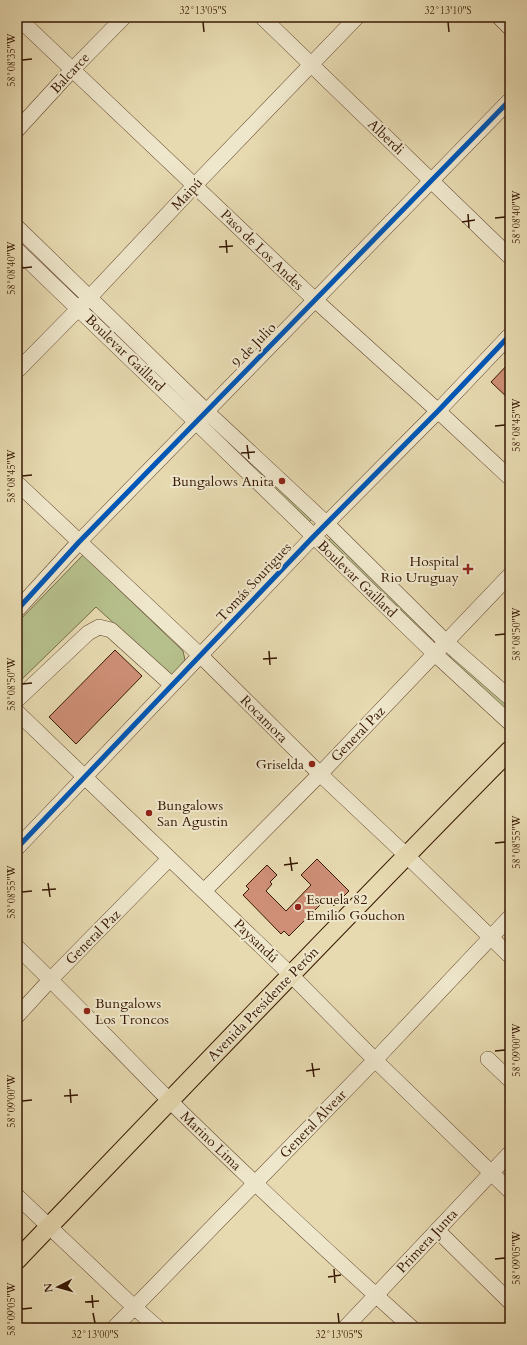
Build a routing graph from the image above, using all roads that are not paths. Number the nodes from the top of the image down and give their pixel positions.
1 (17, 17) edge
2 (124, 17) edge
3 (262, 17) edge
4 (357, 17) edge
5 (499, 17) edge
6 (510, 28) edge
7 (311, 65) junction
8 (72, 70) junction
9 (510, 100) edge
10 (17, 130) edge
11 (431, 181) junction
12 (194, 186) junction
13 (17, 227) edge
14 (17, 250) edge
15 (510, 257) edge
16 (89, 298) junction
17 (315, 300) junction
18 (78, 308) junction
19 (510, 335) edge
20 (17, 371) edge
21 (438, 411) junction
22 (201, 416) junction
23 (510, 478) edge
24 (17, 483) edge
25 (327, 524) junction
26 (314, 537) junction
27 (79, 542) junction
28 (510, 575) edge
29 (17, 610) edge
30 (446, 642) junction
31 (435, 654) junction
32 (201, 656) junction
33 (172, 685) junction
34 (510, 698) edge
35 (17, 700) edge
36 (17, 712) edge
37 (510, 722) edge
38 (510, 750) edge
39 (320, 774) junction
40 (85, 777) junction
41 (17, 848) edge
42 (406, 855) junction
43 (169, 859) junction
44 (204, 891) junction
45 (510, 917) edge
46 (490, 937) junction
47 (17, 947) edge
48 (510, 956) edge
49 (291, 975) junction
50 (51, 979) junction
51 (17, 1016) edge
52 (488, 1059) dead end
53 (375, 1060) junction
54 (510, 1080) edge
55 (169, 1100) junction
56 (510, 1153) edge
57 (491, 1173) junction
58 (255, 1184) junction
59 (510, 1191) edge
60 (17, 1196) edge
61 (49, 1227) junction
62 (437, 1230) junction
63 (17, 1260) edge
64 (376, 1296) junction
65 (510, 1302) edge
66 (134, 1307) junction
67 (114, 1328) edge
68 (158, 1328) edge
69 (345, 1328) edge
70 (412, 1328) edge

1 - 8 street, Paso de Los Andes
2 - 8 street, Balcarce
3 - 7 street, Alberdi
4 - 7 street, Maipú
5 - 6 street
7 - 11 street, Alberdi
7 - 12 street, Maipú
8 - 10 street, Balcarce
8 - 12 street, Paso de Los Andes
9 - 11 street, 9 de Julio
11 - 15 street, Alberdi
11 - 17 street, 9 de Julio
12 - 16 street, Maipú
12 - 17 street, Paso de Los Andes
13 - 16 street, Boulevar Gaillard
14 - 18 street, Boulevar Gaillard
16 - 18 street, Maipú
16 - 22 street, Boulevar Gaillard
17 - 21 street, Paso de Los Andes
17 - 22 street, 9 de Julio
18 - 20 street, Maipú
18 - 22 street, Boulevar Gaillard
19 - 21 street, Tomás Sourigues
21 - 23 street, Paso de Los Andes
21 - 25 street, Tomás Sourigues
22 - 25 street, Boulevar Gaillard
22 - 26 street, Boulevar Gaillard
22 - 27 street, 9 de Julio
24 - 27 street, Rocamora
25 - 26 street, Tomás Sourigues
25 - 30 street, Boulevar Gaillard
26 - 31 street, Boulevar Gaillard
26 - 32 street, Tomás Sourigues
27 - 29 street, 9 de Julio
27 - 32 street, Rocamora
28 - 30 street, General Paz
30 - 31 street, General Paz
30 - 34 street, Boulevar Gaillard
31 - 37 street, Boulevar Gaillard
31 - 39 street, General Paz
32 - 33 street, Tomás Sourigues
32 - 39 street, Rocamora
33 - 35 street
33 - 40 street, Tomás Sourigues
36 - 40 street, Paysandú
38 - 42 main road, Avenida Presidente Perón
39 - 42 street, Rocamora
39 - 44 street, General Paz
40 - 41 street, Tomás Sourigues
40 - 43 street, Paysandú
42 - 46 street, Rocamora
42 - 49 main road, Avenida Presidente Perón
43 - 44 street, Paysandú
43 - 50 street, General Paz
44 - 49 street, Paysandú
45 - 46 street, General Alvear
46 - 48 street, Rocamora
46 - 53 street, General Alvear
47 - 50 street, Marino Lima
49 - 53 street, Paysandú
49 - 55 main road, Avenida Presidente Perón
50 - 51 street, General Paz
50 - 55 street, Marino Lima
52 - 54 street
53 - 57 street, Paysandú
53 - 58 street, General Alvear
55 - 58 street, Marino Lima
55 - 61 main road, Avenida Presidente Perón
56 - 57 street, Primera Junta
57 - 59 street, Paysandú
57 - 62 street, Primera Junta
58 - 64 street, Marino Lima
58 - 66 street, General Alvear
60 - 61 street
61 - 63 main road, Avenida Presidente Perón
61 - 66 street
62 - 64 street, Primera Junta
62 - 65 street
64 - 69 street, Primera Junta
64 - 70 street, Marino Lima
66 - 67 street, General Alvear
66 - 68 street

